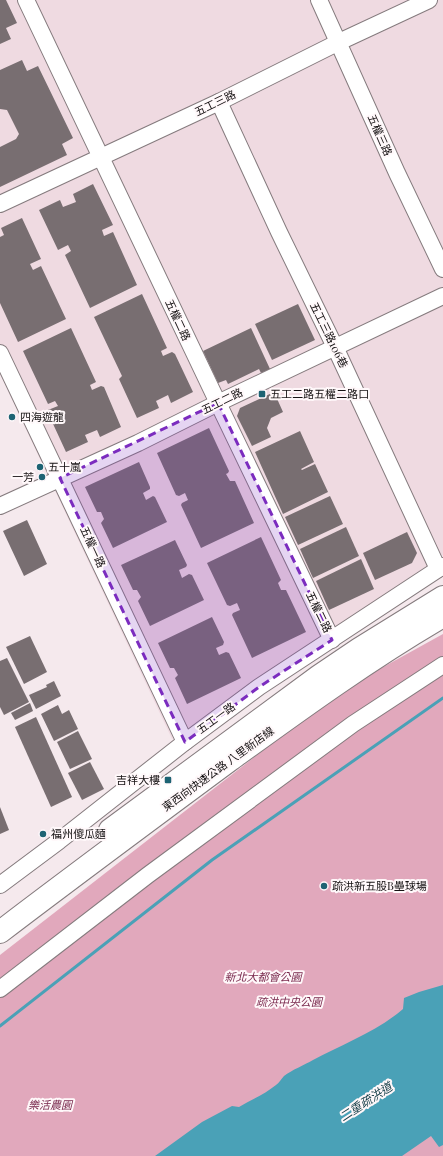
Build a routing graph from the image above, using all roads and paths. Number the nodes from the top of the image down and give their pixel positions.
1 (26, 0) edge
2 (318, 0) edge
3 (429, 0) edge
4 (339, 42) junction
5 (219, 102) junction
6 (101, 157) junction
7 (0, 204) edge
8 (443, 269) edge
9 (443, 296) edge
10 (335, 347) junction
11 (0, 353) edge
12 (218, 403) junction
13 (60, 478) junction
14 (0, 506) edge
15 (440, 567) edge
16 (443, 597) edge
17 (443, 616) edge
18 (332, 640) junction
19 (443, 665) edge
20 (184, 742) junction
21 (0, 885) edge
22 (0, 913) edge
23 (0, 932) edge
24 (0, 989) edge

1 - 6 street, 五權二路
2 - 4 street, 五權三路
3 - 4 street, 五工三路
4 - 5 street, 五工三路
4 - 8 street, 五權三路
5 - 6 street, 五工三路
5 - 10 street, 五工三路106巷
6 - 7 street, 五工三路
6 - 12 street, 五權二路
9 - 10 street, 五工二路
10 - 12 street, 五工二路
10 - 15 street, 五工三路106巷
11 - 13 street, 五權一路
12 - 13 street, 五工二路
12 - 18 street, 五權二路
13 - 14 street, 五工二路
13 - 20 street, 五權一路
15 - 18 street, 五工一路
16 - 22 highway, 東西向快速公路 八里新店線
17 - 23 highway, 東西向快速公路 八里新店線
18 - 20 street, 五工一路
19 - 24 street
20 - 21 street, 五工一路

